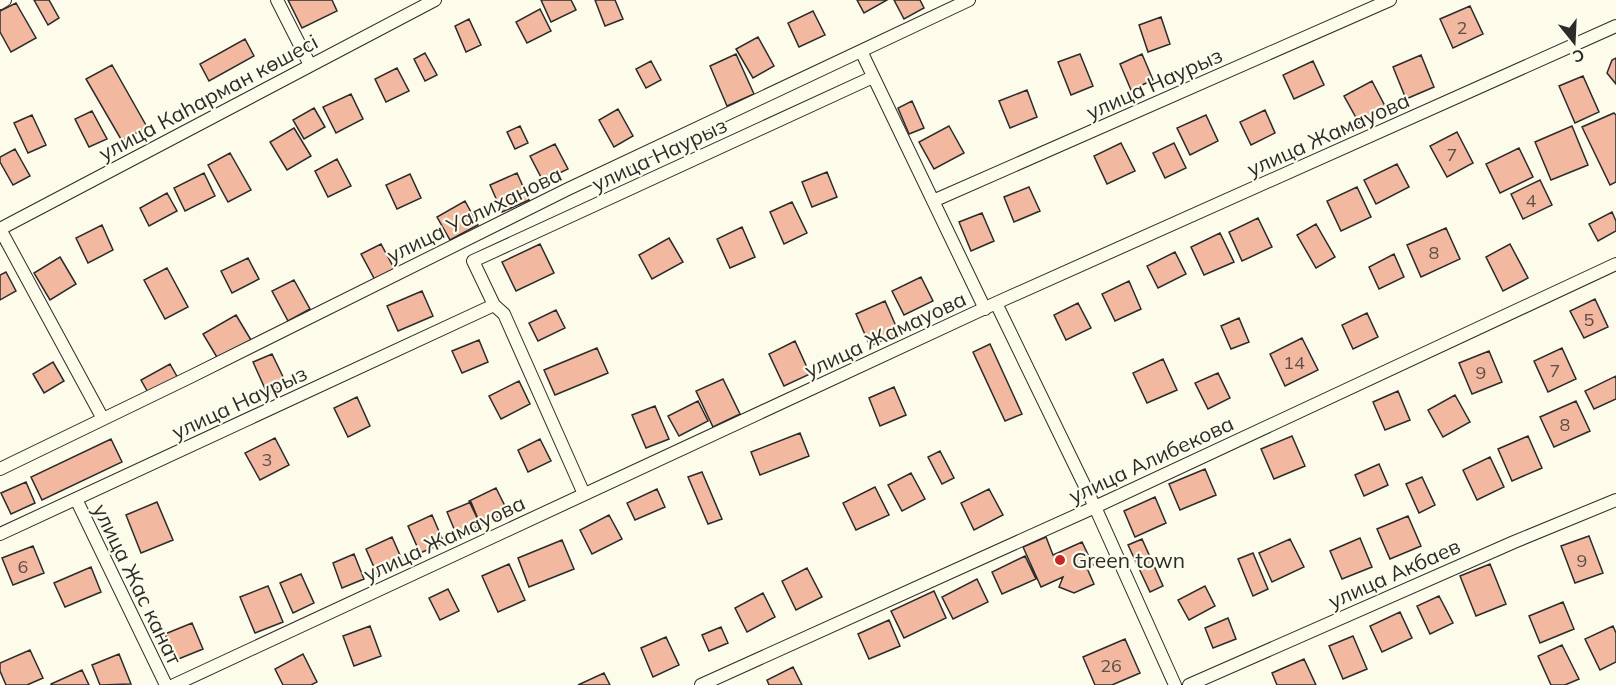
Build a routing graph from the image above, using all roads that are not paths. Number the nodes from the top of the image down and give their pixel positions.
1 (5, 0) edge
2 (277, 0) edge
3 (435, 0) edge
4 (969, 0) edge
5 (1390, 0) edge
6 (0, 3) edge
7 (1616, 26) edge
8 (861, 51) junction
9 (310, 65) junction
10 (873, 77) junction
11 (933, 201) junction
12 (0, 229) edge
13 (1616, 264) edge
14 (494, 305) junction
15 (991, 306) junction
16 (103, 419) junction
17 (0, 469) edge
18 (584, 494) junction
19 (76, 499) junction
20 (1616, 500) edge
21 (1095, 507) junction
22 (0, 534) edge
23 (165, 685) edge
24 (174, 685) edge
25 (700, 685) edge
26 (1175, 685) edge
27 (1189, 685) edge

1 - 6 street
2 - 9 street
3 - 9 street, улица Каһарман көшесі
4 - 8 street, улица Уалиханова
5 - 11 street, улица Наурыз
7 - 15 street, улица Жамауова
8 - 10 street
8 - 16 street, улица Уалиханова
9 - 12 street, улица Каһарман көшесі
10 - 11 street
10 - 14 street, улица Наурыз
11 - 15 street
12 - 16 street
13 - 21 street, улица Алибекова
14 - 18 street, улица Наурыз
14 - 19 street, улица Наурыз
15 - 18 street, улица Жамауова
15 - 21 street
16 - 17 street, улица Уалиханова
18 - 24 street, улица Жамауова
19 - 22 street, улица Наурыз
19 - 23 street, улица Жас канат
20 - 27 street, улица Акбаев
21 - 25 street, улица Алибекова
21 - 26 street

